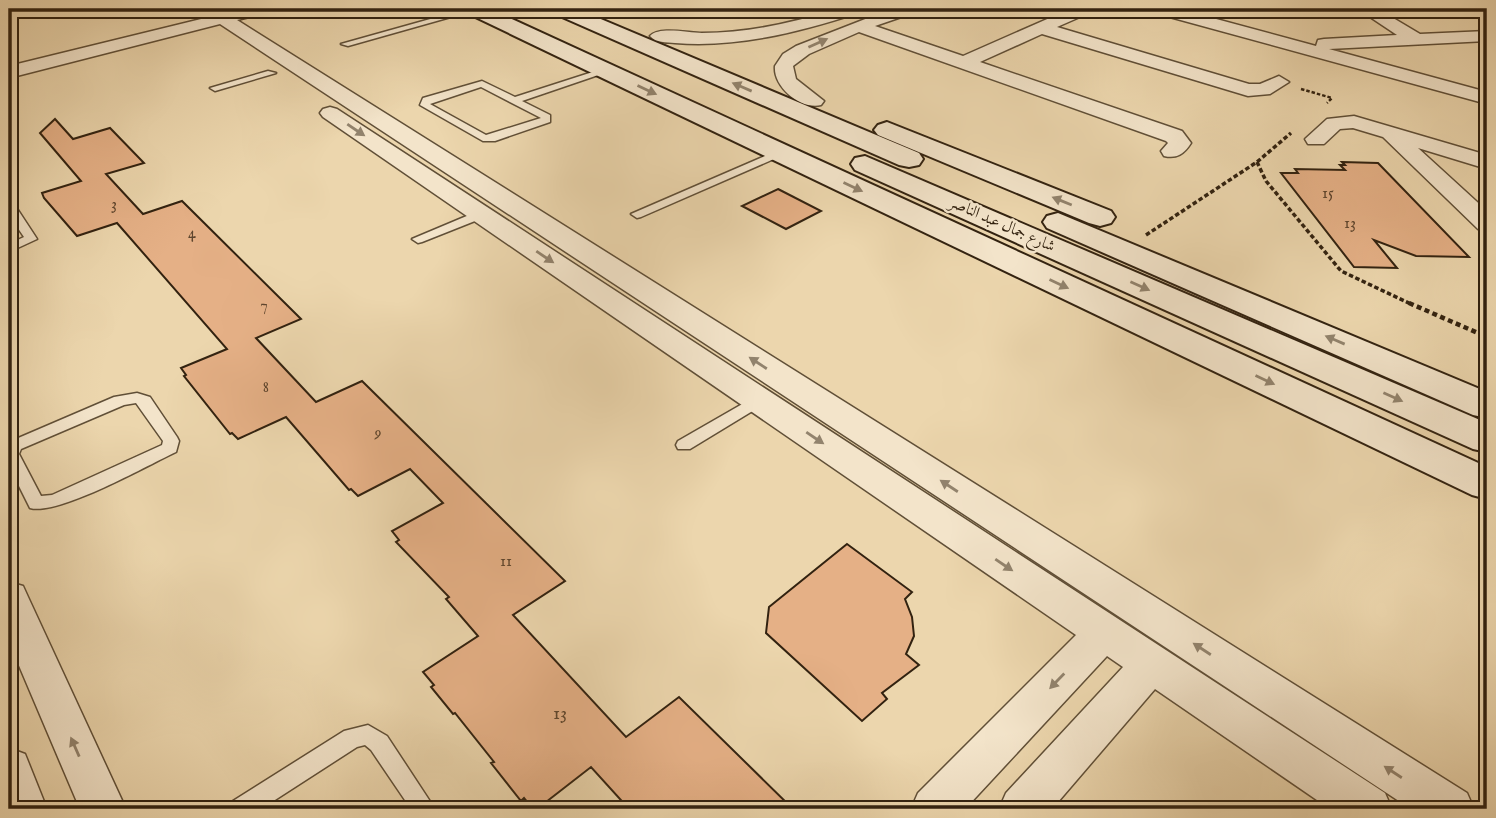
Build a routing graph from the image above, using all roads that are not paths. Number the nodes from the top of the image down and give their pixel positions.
1 (261, 9) edge
2 (475, 9) edge
3 (518, 9) edge
4 (560, 9) edge
5 (595, 9) edge
6 (907, 9) edge
7 (1083, 9) edge
8 (1161, 9) edge
9 (1366, 9) edge
10 (217, 17) edge
11 (856, 17) edge
12 (1041, 28) junction
13 (1487, 36) edge
14 (746, 37) junction
15 (650, 40) junction
16 (1418, 40) junction
17 (345, 44) dead end
18 (1297, 46) junction
19 (775, 56) junction
20 (964, 62) junction
21 (9, 64) edge
22 (605, 71) junction
23 (9, 72) edge
24 (271, 73) junction
25 (1279, 82) road end
26 (215, 89) dead end
27 (322, 95) junction
28 (1487, 98) edge
29 (515, 100) junction
30 (804, 105) junction
31 (1388, 132) junction
32 (1316, 139) dead end
33 (1172, 151) dead end
34 (779, 153) junction
35 (1487, 162) edge
36 (9, 211) edge
37 (481, 215) junction
38 (637, 215) dead end
39 (1058, 223) junction
40 (1487, 224) edge
41 (418, 239) dead end
42 (1033, 239) junction
43 (1138, 243) junction
44 (9, 248) edge
45 (1103, 270) junction
46 (1487, 376) edge
47 (1349, 377) junction
48 (758, 400) junction
49 (1487, 406) edge
50 (1322, 407) junction
51 (1487, 439) edge
52 (684, 445) dead end
53 (16, 482) edge
54 (1487, 484) edge
55 (984, 508) junction
56 (957, 533) junction
57 (9, 597) edge
58 (1104, 632) junction
59 (1152, 664) junction
60 (1359, 750) junction
61 (9, 769) edge
62 (1354, 799) edge
63 (24, 809) edge
64 (103, 809) edge
65 (241, 809) edge
66 (424, 809) edge
67 (934, 809) edge
68 (1022, 809) edge
69 (1451, 809) edge

1 - 10 street
2 - 17 lane
2 - 22 main road
3 - 42 main road, شارع جمال عبد الناصر
4 - 15 main road, شارع جمال عبد الناصر
5 - 15 main road
6 - 11 street
7 - 12 street
8 - 18 street
9 - 16 street
10 - 21 street
10 - 23 street
10 - 24 street
10 - 27 street
11 - 14 street
19 -> 11 street
11 - 20 street
12 - 20 street
12 - 25 street
13 - 16 street
14 - 15 street
14 - 19 street
30 -> 15 main road, شارع جمال عبد الناصر
16 - 18 street
18 - 28 street
19 - 30 street
20 - 33 street
22 - 29 lane
22 -> 34 main road
24 - 26 lane
24 - 27 street
27 -> 37 street
55 -> 27 street
29 - 29 lane
30 - 39 main road, شارع جمال عبد الناصر
43 -> 30 main road
31 - 32 street
31 - 35 street
31 - 40 street
34 - 38 lane
34 -> 50 main road
36 - 44 lane
37 - 41 lane
37 -> 48 street
39 - 42 main road
39 - 43 main road, شارع جمال عبد الناصر
42 - 45 main road, شارع جمال عبد الناصر
43 - 45 main road
43 - 46 main road
49 -> 43 main road, شارع جمال عبد الناصر
45 -> 47 main road, شارع جمال عبد الناصر
47 - 50 main road
47 -> 51 main road, شارع جمال عبد الناصر
48 - 52 lane
48 -> 56 street
50 - 54 main road
53 - 53 lane
55 - 56 street
60 -> 55 street
56 -> 58 street
64 -> 57 street
58 - 59 street
58 -> 67 street
59 - 62 street
59 - 68 street
60 - 62 street
69 -> 60 street
61 - 63 street
65 - 66 lane

